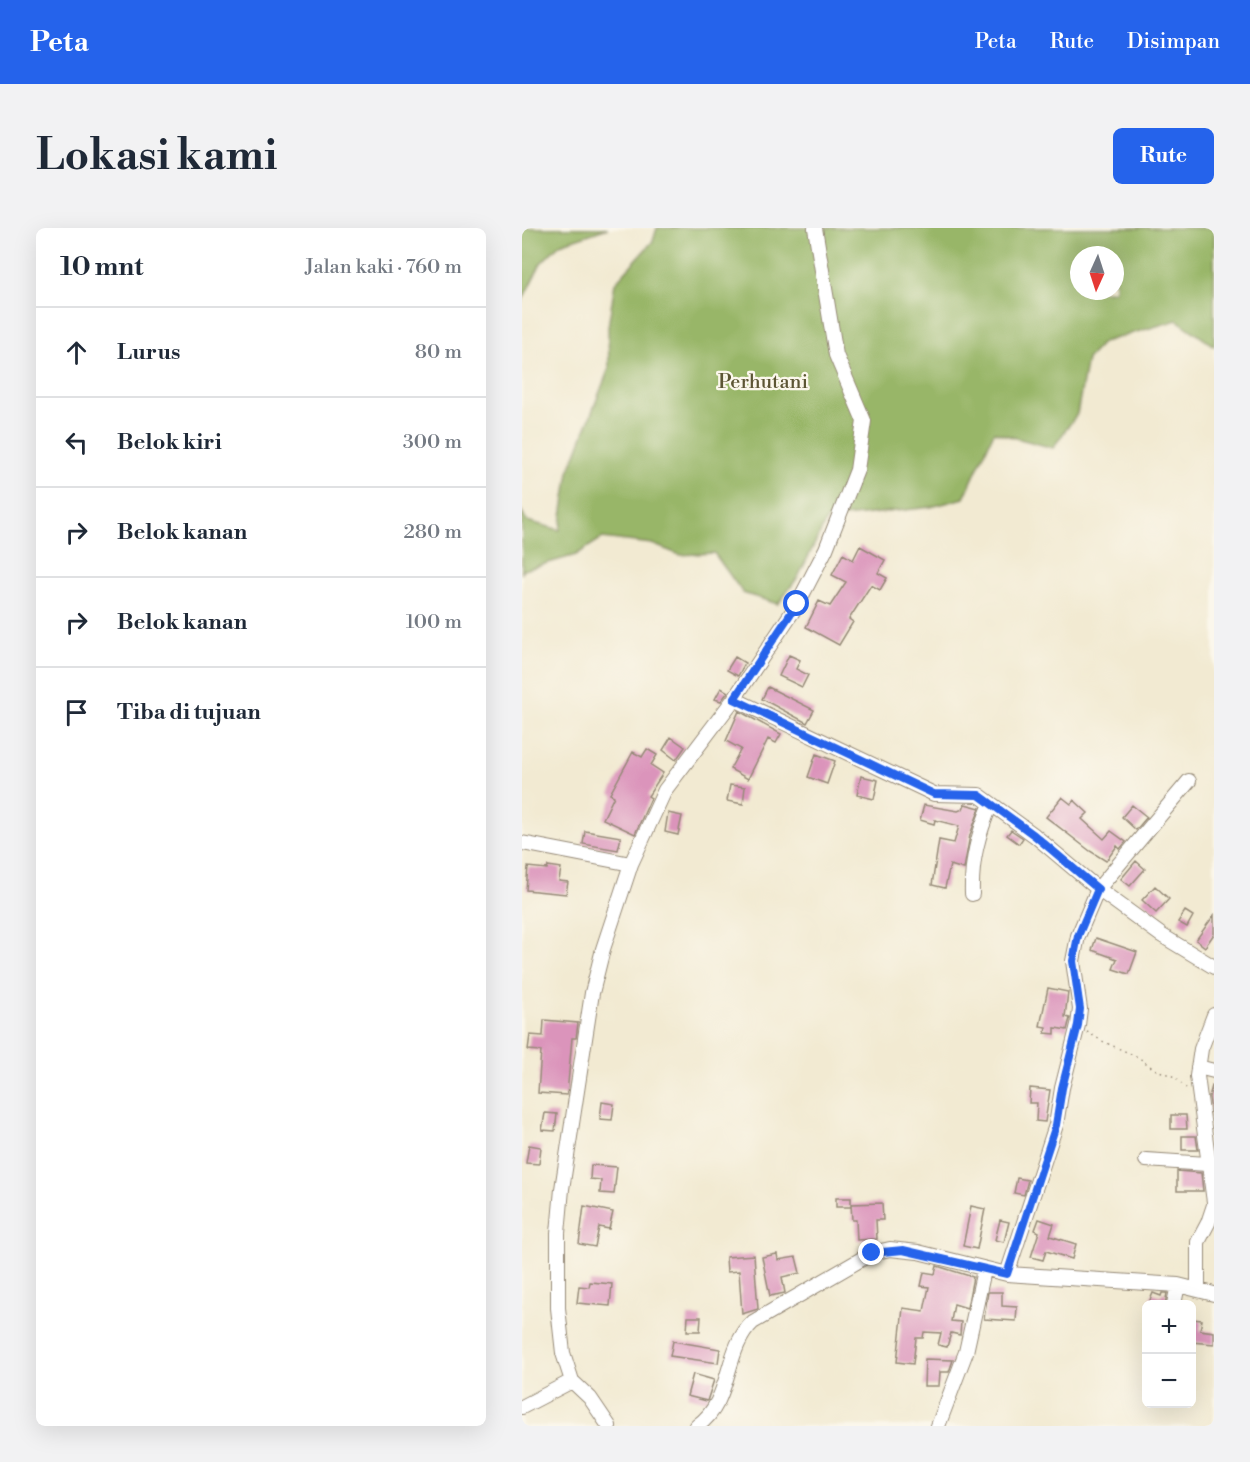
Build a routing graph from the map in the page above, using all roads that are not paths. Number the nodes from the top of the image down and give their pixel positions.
1 (815, 228) edge
2 (734, 699) junction
3 (1188, 781) dead end
4 (991, 804) junction
5 (522, 843) edge
6 (631, 864) junction
7 (1098, 889) junction
8 (972, 894) dead end
9 (1214, 967) edge
10 (1214, 1015) edge
11 (1198, 1066) junction
12 (1214, 1071) edge
13 (1146, 1160) dead end
14 (1208, 1164) junction
15 (1214, 1204) edge
16 (984, 1270) junction
17 (1007, 1274) junction
18 (1178, 1285) junction
19 (1197, 1288) junction
20 (1214, 1294) edge
21 (1175, 1300) edge
22 (572, 1381) junction
23 (522, 1407) edge
24 (609, 1426) edge
25 (697, 1426) edge
26 (938, 1426) edge

1 - 2 street
2 - 4 street
2 - 6 street
3 - 7 street
4 - 7 street
4 - 8 street
5 - 6 street
6 - 22 street
7 - 9 street
7 - 17 street
10 - 11 street
11 - 12 street
11 - 14 street
13 - 14 street
14 - 15 street
15 - 19 street
16 - 17 street
16 - 25 street
16 - 26 street
17 - 18 street
18 - 19 street
18 - 21 street
19 - 20 street
22 - 23 street
22 - 24 street

